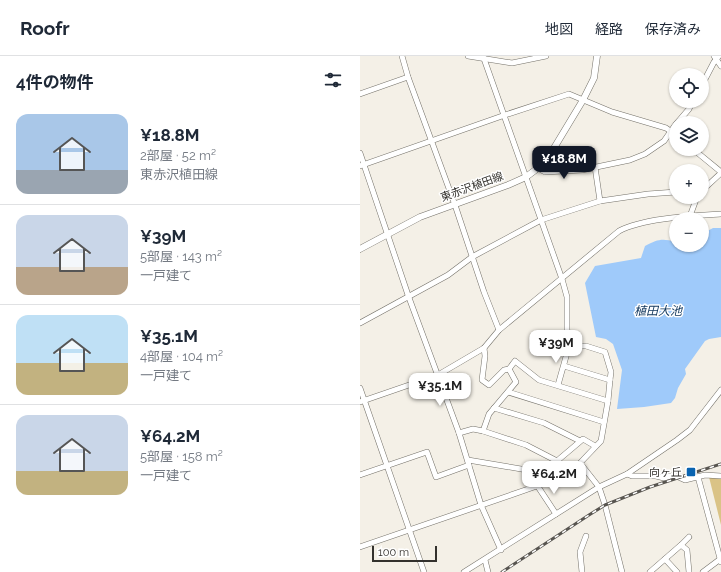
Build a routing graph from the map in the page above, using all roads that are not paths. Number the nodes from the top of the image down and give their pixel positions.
1 (402, 56) edge
2 (468, 56) edge
3 (546, 56) edge
4 (597, 56) edge
5 (483, 57) edge
6 (716, 57) edge
7 (721, 66) edge
8 (709, 71) edge
9 (408, 77) junction
10 (360, 94) edge
11 (583, 100) junction
12 (505, 115) junction
13 (669, 130) edge
14 (669, 134) edge
15 (432, 141) junction
16 (360, 154) edge
17 (702, 156) edge
18 (362, 165) edge
19 (595, 167) junction
20 (538, 168) junction
21 (721, 172) edge
22 (526, 177) junction
23 (709, 184) edge
24 (669, 192) edge
25 (600, 201) junction
26 (455, 205) junction
27 (721, 214) edge
28 (709, 215) edge
29 (669, 219) edge
30 (541, 220) junction
31 (388, 234) junction
32 (360, 249) edge
33 (472, 257) junction
34 (562, 279) junction
35 (409, 297) junction
36 (360, 323) edge
37 (499, 330) junction
38 (569, 346) junction
39 (484, 348) junction
40 (564, 366) junction
41 (509, 369) junction
42 (438, 375) junction
43 (610, 380) junction
44 (558, 385) junction
45 (360, 388) edge
46 (721, 390) edge
47 (508, 392) junction
48 (362, 401) edge
49 (608, 401) junction
50 (494, 408) junction
51 (604, 422) junction
52 (483, 431) junction
53 (459, 433) junction
54 (580, 441) junction
55 (595, 446) junction
56 (469, 463) junction
57 (387, 466) junction
58 (626, 474) junction
59 (360, 475) edge
60 (721, 476) edge
61 (698, 477) junction
62 (537, 486) junction
63 (598, 487) junction
64 (481, 505) junction
65 (556, 514) junction
66 (409, 530) junction
67 (586, 536) dead end
68 (689, 537) dead end
69 (682, 545) junction
70 (360, 547) edge
71 (501, 550) junction
72 (665, 559) junction
73 (485, 560) junction
74 (720, 561) edge
75 (424, 572) edge
76 (464, 572) edge
77 (488, 572) edge
78 (582, 572) edge
79 (622, 572) edge
80 (650, 572) edge
81 (677, 572) edge
82 (690, 572) edge
83 (703, 572) edge

1 - 9 street
2 - 5 street
3 - 5 street
4 - 11 main road, 東赤沢植田線
5 - 12 street
6 - 7 street
6 - 8 street
9 - 10 street
9 - 15 street
11 - 12 street
11 - 13 street
11 - 20 main road, 東赤沢植田線
12 - 15 street
12 - 22 street
14 - 19 street
15 - 18 street
15 - 26 street
16 - 18 street
17 - 21 street
18 - 31 street
19 - 20 street
19 - 25 street
20 - 22 main road, 東赤沢植田線
21 - 23 street
22 - 26 main road, 東赤沢植田線
22 - 30 street
24 - 25 street
25 - 30 street
26 - 31 main road, 東赤沢植田線
26 - 33 street
27 - 28 street
29 - 34 street
30 - 33 street
30 - 34 street
31 - 32 main road, 東赤沢植田線
31 - 35 street
33 - 35 street
33 - 37 street
34 - 37 street
34 - 38 street
35 - 36 street
35 - 42 street
37 - 39 street
38 - 40 street
38 - 43 street
39 - 41 street
39 - 42 street
40 - 43 street
40 - 44 street
41 - 44 street
41 - 47 street
42 - 48 street
42 - 53 street
43 - 49 street
44 - 49 street
45 - 48 street
46 - 58 street
47 - 50 street
47 - 51 street
48 - 57 street
49 - 51 street
50 - 52 street
50 - 54 street
51 - 55 street
52 - 53 street
52 - 54 street
53 - 56 street
54 - 55 street
55 - 63 street
56 - 57 street
56 - 62 street
56 - 64 street
57 - 59 street
57 - 66 street
58 - 61 street
58 - 63 street
60 - 61 street
61 - 74 street
62 - 64 street
62 - 65 street
63 - 65 street
63 - 79 street
64 - 66 street
64 - 71 street
65 - 71 street
66 - 70 street
66 - 75 street
67 - 78 street
68 - 69 street
69 - 72 street
69 - 82 street
71 - 73 street
72 - 80 street
72 - 81 street
73 - 76 street
73 - 77 street
74 - 83 street

